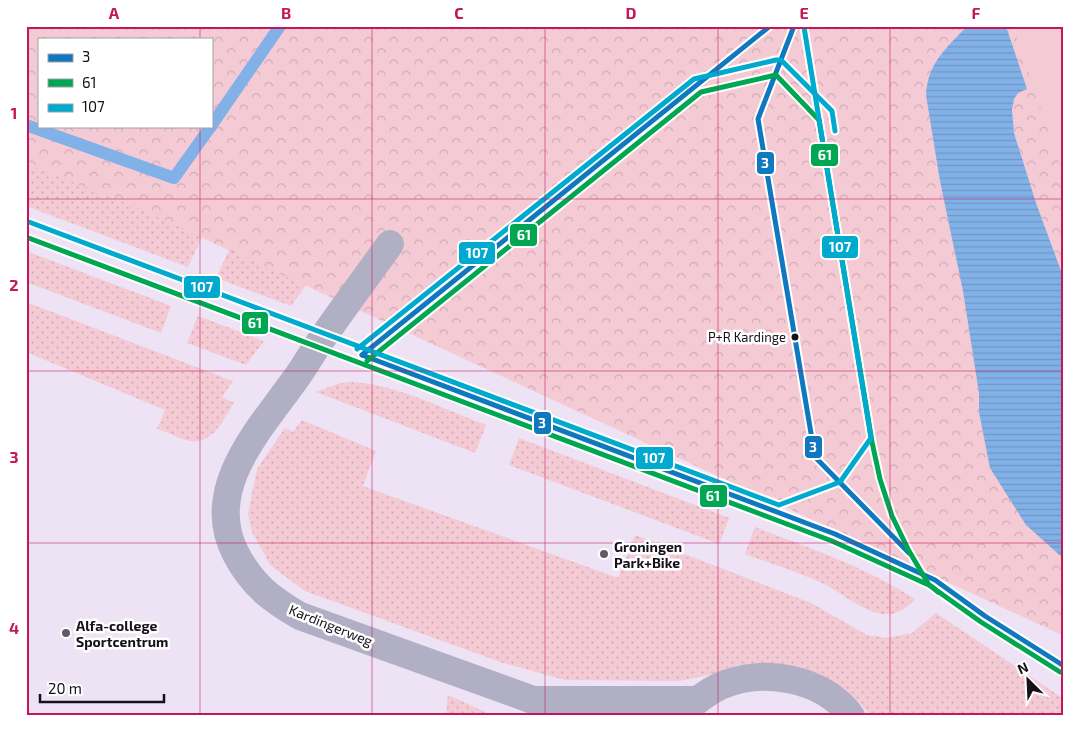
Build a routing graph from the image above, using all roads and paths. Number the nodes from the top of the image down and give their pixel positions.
1 (390, 244) dead end
2 (532, 700) junction
3 (688, 708) edge
4 (554, 716) edge
5 (851, 716) edge

1 - 2 street, Kardingerweg
2 - 3 street, Kardingerweg
2 - 4 street, Kardingerweg
3 - 5 street

